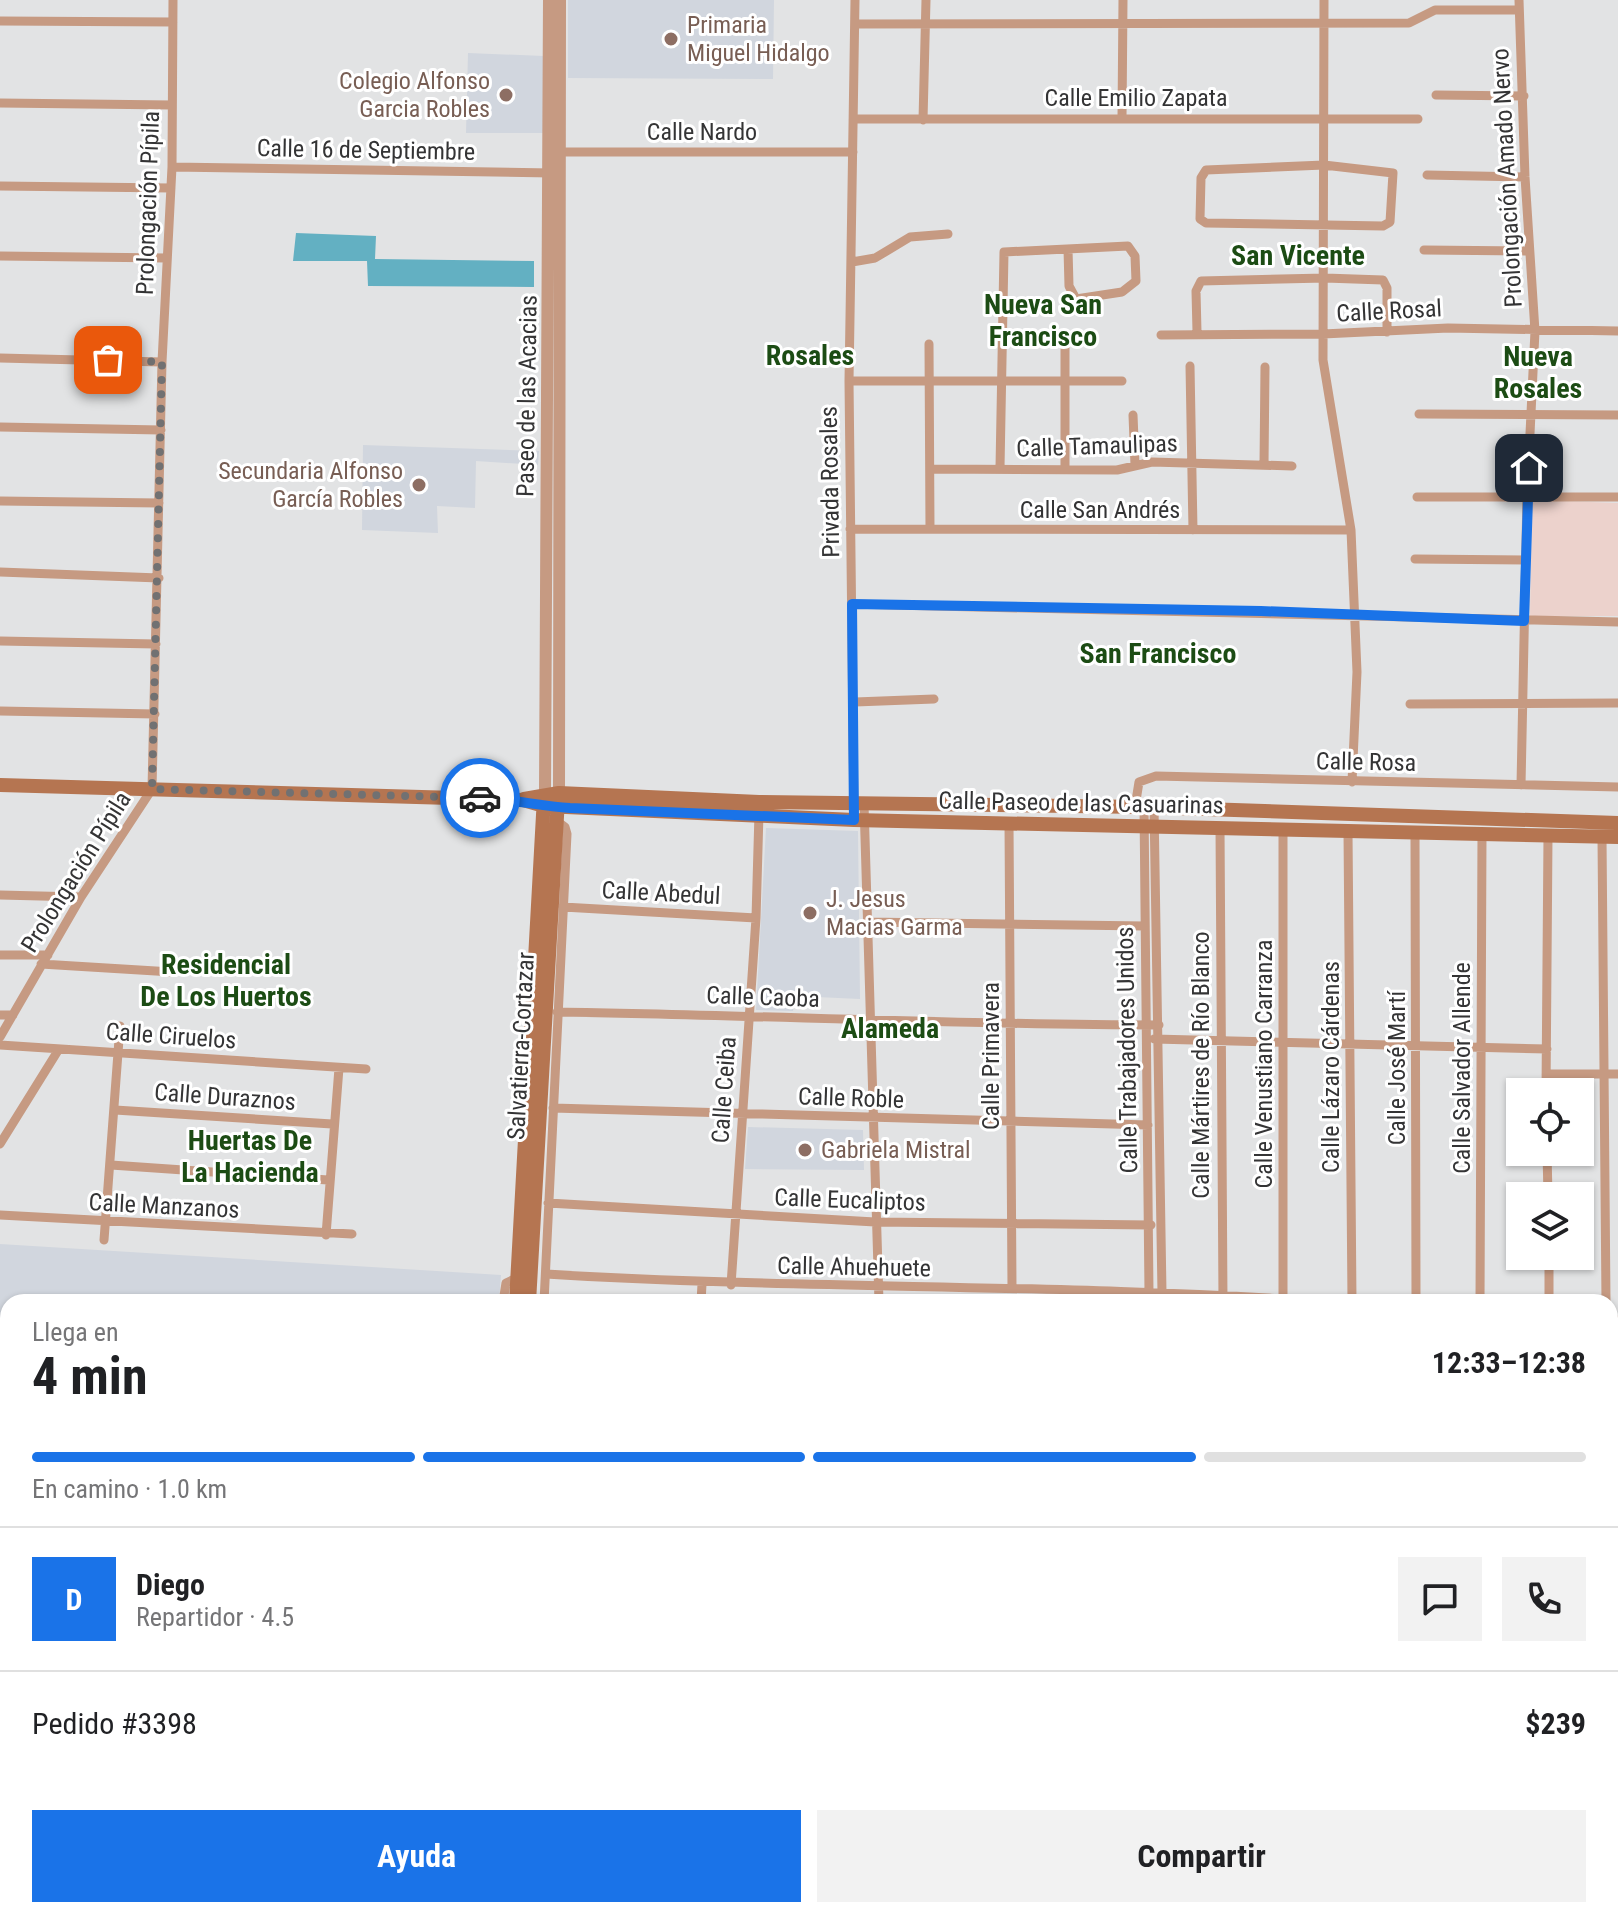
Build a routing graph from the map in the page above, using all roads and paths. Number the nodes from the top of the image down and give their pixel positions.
1 (173, 0) edge
2 (549, 0) edge
3 (560, 0) edge
4 (855, 0) edge
5 (926, 0) edge
6 (1123, 0) edge
7 (1324, 0) edge
8 (1519, 5) edge
9 (0, 21) edge
10 (173, 22) junction
11 (1123, 23) junction
12 (855, 24) junction
13 (1325, 24) junction
14 (925, 25) junction
15 (1436, 95) dead end
16 (1524, 96) junction
17 (0, 103) edge
18 (172, 105) junction
19 (1122, 118) junction
20 (1323, 118) junction
21 (853, 119) junction
22 (1418, 119) dead end
23 (923, 120) junction
24 (555, 152) junction
25 (853, 152) junction
26 (1324, 165) junction
27 (172, 167) junction
28 (555, 173) junction
29 (1427, 175) dead end
30 (1525, 177) junction
31 (0, 186) edge
32 (171, 188) junction
33 (1325, 224) junction
34 (948, 234) dead end
35 (1068, 249) junction
36 (1424, 250) dead end
37 (1529, 251) junction
38 (0, 256) edge
39 (167, 258) junction
40 (852, 262) junction
41 (1325, 278) junction
42 (1535, 331) junction
43 (1618, 331) edge
44 (1197, 332) junction
45 (1387, 332) junction
46 (1323, 334) junction
47 (1065, 335) dead end
48 (1161, 335) dead end
49 (929, 344) dead end
50 (0, 358) edge
51 (162, 362) junction
52 (1190, 366) dead end
53 (1265, 367) dead end
54 (849, 381) junction
55 (1122, 381) dead end
56 (1066, 382) junction
57 (1000, 383) junction
58 (927, 384) junction
59 (1419, 414) dead end
60 (1532, 414) junction
61 (1133, 415) dead end
62 (1618, 415) edge
63 (0, 427) edge
64 (161, 430) junction
65 (1195, 463) junction
66 (1135, 465) junction
67 (1264, 465) junction
68 (1292, 466) dead end
69 (1000, 468) junction
70 (1065, 468) junction
71 (931, 469) junction
72 (1527, 495) junction
73 (1417, 497) dead end
74 (1618, 497) edge
75 (0, 501) edge
76 (159, 503) junction
77 (850, 529) junction
78 (930, 529) junction
79 (1193, 530) junction
80 (1351, 530) junction
81 (1415, 559) dead end
82 (1526, 560) junction
83 (0, 572) edge
84 (159, 578) junction
85 (852, 604) junction
86 (1356, 615) junction
87 (1524, 621) junction
88 (1618, 622) edge
89 (0, 641) edge
90 (156, 644) junction
91 (934, 699) dead end
92 (855, 702) junction
93 (1525, 703) junction
94 (1618, 703) edge
95 (1410, 704) dead end
96 (0, 711) edge
97 (155, 714) junction
98 (1352, 782) junction
99 (0, 785) edge
100 (1521, 785) junction
101 (1618, 787) edge
102 (152, 789) junction
103 (759, 802) junction
104 (1141, 802) junction
105 (552, 804) junction
106 (859, 804) junction
107 (759, 817) junction
108 (860, 820) junction
109 (1009, 823) junction
110 (1618, 823) edge
111 (1149, 826) junction
112 (1220, 827) junction
113 (1283, 830) junction
114 (1348, 832) junction
115 (1415, 833) junction
116 (1482, 834) junction
117 (1548, 836) junction
118 (1602, 837) junction
119 (1618, 837) edge
120 (0, 895) edge
121 (81, 897) junction
122 (563, 907) junction
123 (756, 918) junction
124 (868, 922) junction
125 (1011, 924) junction
126 (1145, 926) junction
127 (0, 955) edge
128 (48, 955) junction
129 (41, 964) junction
130 (172, 972) dead end
131 (557, 1012) junction
132 (0, 1015) edge
133 (13, 1015) junction
134 (748, 1015) junction
135 (870, 1022) junction
136 (1011, 1023) junction
137 (1147, 1025) junction
138 (1159, 1025) junction
139 (120, 1026) dead end
140 (1, 1033) edge
141 (1159, 1039) junction
142 (1221, 1039) junction
143 (1147, 1040) junction
144 (1285, 1041) junction
145 (1351, 1042) junction
146 (0, 1045) edge
147 (1418, 1045) junction
148 (1484, 1048) junction
149 (59, 1049) junction
150 (1547, 1049) junction
151 (119, 1053) junction
152 (339, 1068) junction
153 (366, 1069) dead end
154 (1546, 1074) junction
155 (1605, 1074) junction
156 (1618, 1074) edge
157 (1546, 1078) edge
158 (553, 1108) junction
159 (115, 1110) junction
160 (742, 1115) junction
161 (871, 1118) junction
162 (1012, 1123) junction
163 (332, 1124) junction
164 (1148, 1125) junction
165 (0, 1144) edge
166 (111, 1165) junction
167 (328, 1180) junction
168 (548, 1203) junction
169 (0, 1215) edge
170 (736, 1216) junction
171 (875, 1222) junction
172 (105, 1223) junction
173 (1013, 1224) junction
174 (1151, 1225) junction
175 (352, 1234) dead end
176 (326, 1235) junction
177 (104, 1240) dead end
178 (1549, 1270) edge
179 (546, 1274) junction
180 (702, 1284) junction
181 (731, 1285) junction
182 (879, 1288) junction
183 (1012, 1288) junction
184 (528, 1292) edge
185 (1149, 1293) junction
186 (1162, 1293) junction
187 (504, 1294) edge
188 (701, 1294) edge
189 (879, 1294) edge
190 (1174, 1294) edge
191 (1223, 1294) edge
192 (1283, 1294) edge
193 (1352, 1294) edge
194 (1416, 1294) edge
195 (1480, 1294) edge
196 (1549, 1294) edge
197 (1606, 1294) edge

1 - 10 street, Prolongación Pípila
2 - 24 street, Paseo de las Acacias
3 - 24 street, Paseo de las Acacias
4 - 12 street, Privada Rosales
5 - 14 street
6 - 11 street
7 - 13 street
8 - 13 street
8 - 16 street, Prolongación Amado Nervo
9 - 10 street
10 - 18 street, Prolongación Pípila
11 - 13 street
11 - 14 street
11 - 19 street
12 - 14 street
12 - 21 street, Privada Rosales
13 - 20 street
14 - 23 street
15 - 16 street
16 - 30 street, Prolongación Amado Nervo
17 - 18 street
18 - 27 street, Prolongación Pípila
19 - 20 street, Calle Emilio Zapata
19 - 23 street, Calle Emilio Zapata
20 - 22 street, Calle Emilio Zapata
20 - 26 street
21 - 23 street, Calle Emilio Zapata
21 - 25 street, Privada Rosales
24 - 25 street, Calle Nardo
24 - 28 street, Paseo de las Acacias
25 - 40 street, Privada Rosales
26 - 33 street
26 - 33 street
26 - 33 street
27 - 28 street, Calle 16 de Septiembre
27 - 32 street, Prolongación Pípila
28 - 105 street, Paseo de las Acacias
29 - 30 street
30 - 37 street, Prolongación Amado Nervo
31 - 32 street
32 - 39 street, Prolongación Pípila
33 - 41 street
34 - 40 street
35 - 35 street
35 - 57 street
36 - 37 street
37 - 42 street, Prolongación Amado Nervo
38 - 39 street
39 - 51 street, Prolongación Pípila
40 - 54 street, Privada Rosales
41 - 44 street
41 - 45 street
41 - 46 street
42 - 43 street, Calle Rosal
42 - 45 street, Calle Rosal
42 - 60 street, Prolongación Amado Nervo
44 - 46 street, Calle Rosal
44 - 48 street, Calle Rosal
45 - 46 street, Calle Rosal
46 - 80 street
47 - 56 street
49 - 58 street
50 - 51 street
51 - 64 street, Prolongación Pípila
52 - 65 street
53 - 67 street
54 - 58 street
54 - 77 street, Privada Rosales
55 - 56 street
56 - 57 street
56 - 70 street
57 - 58 street
57 - 69 street
58 - 71 street
59 - 60 street
60 - 62 street
60 - 72 street, Prolongación Amado Nervo
61 - 66 street
63 - 64 street
64 - 76 street, Prolongación Pípila
65 - 66 street, Calle Tamaulipas
65 - 67 street, Calle Tamaulipas
65 - 79 street
66 - 70 street, Calle Tamaulipas
67 - 68 street, Calle Tamaulipas
69 - 70 street, Calle Tamaulipas
69 - 71 street, Calle Tamaulipas
71 - 78 street
72 - 73 street
72 - 74 street
72 - 82 street, Prolongación Amado Nervo
75 - 76 street
76 - 84 street, Prolongación Pípila
77 - 78 street, Calle San Andrés
77 - 85 street, Privada Rosales
78 - 79 street, Calle San Andrés
79 - 80 street, Calle San Andrés
80 - 86 street
81 - 82 street
82 - 87 street, Prolongación Amado Nervo
83 - 84 street
84 - 90 street, Prolongación Pípila
85 - 86 street
85 - 92 street, Privada Rosales
86 - 87 street
86 - 98 street
87 - 88 street
87 - 93 street, Prolongación Amado Nervo
89 - 90 street
90 - 97 street, Prolongación Pípila
91 - 92 street
92 - 106 street, Privada Rosales
93 - 94 street
93 - 95 street
93 - 100 street, Prolongación Amado Nervo
96 - 97 street
97 - 102 street, Prolongación Pípila
98 - 100 street, Calle Rosa
98 - 104 street, Calle Rosa
99 - 102 main road
100 - 101 street, Calle Rosa
102 - 105 main road
102 - 121 street, Prolongación Pípila
103 - 105 main road, Calle Paseo de las Casuarinas
103 - 106 main road, Calle Paseo de las Casuarinas
103 - 107 street, Calle Ceiba
104 - 106 main road, Calle Paseo de las Casuarinas
104 - 110 main road, Calle Paseo de las Casuarinas
104 - 111 street, Calle Trabajadores Unidos
105 - 107 main road, Calle Paseo de las Casuarinas
105 - 122 street
105 - 184 main road, Salvatierra-Cortazar
106 - 108 street, Privada Rosales
107 - 108 main road, Calle Paseo de las Casuarinas
107 - 123 street, Calle Ceiba
108 - 109 main road, Calle Paseo de las Casuarinas
108 - 124 street, Privada Rosales
109 - 111 main road, Calle Paseo de las Casuarinas
109 - 125 street, Calle Primavera
111 - 112 main road, Calle Paseo de las Casuarinas
111 - 126 street, Calle Trabajadores Unidos
111 - 138 street, Calle Trabajadores Unidos
112 - 113 main road, Calle Paseo de las Casuarinas
112 - 142 street, Calle Mártires de Río Blanco
113 - 114 main road, Calle Paseo de las Casuarinas
113 - 144 street, Calle Venustiano Carranza
114 - 115 main road, Calle Paseo de las Casuarinas
114 - 145 street, Calle Lázaro Cárdenas
115 - 116 main road, Calle Paseo de las Casuarinas
115 - 147 street, Calle José Martí
116 - 117 main road, Calle Paseo de las Casuarinas
116 - 148 street, Calle Salvador Allende
117 - 118 main road, Calle Paseo de las Casuarinas
117 - 150 street
118 - 119 main road, Calle Paseo de las Casuarinas
118 - 155 street
120 - 121 street
121 - 128 street, Prolongación Pípila
122 - 123 street, Calle Abedul
122 - 131 street
123 - 134 street, Calle Ceiba
124 - 125 street
124 - 135 street, Privada Rosales
125 - 126 street
125 - 136 street, Calle Primavera
126 - 137 street, Calle Trabajadores Unidos
127 - 128 street
128 - 129 street, Prolongación Pípila
129 - 130 street
129 - 133 street, Prolongación Pípila
131 - 134 street, Calle Caoba
131 - 158 street
132 - 133 street
133 - 140 street, Prolongación Pípila
134 - 135 street, Calle Caoba
134 - 160 street, Calle Ceiba
135 - 136 street, Calle Caoba
135 - 161 street, Privada Rosales
136 - 137 street, Calle Caoba
136 - 162 street, Calle Primavera
137 - 138 street, Calle Caoba
137 - 143 street, Calle Trabajadores Unidos
138 - 141 street, Calle Trabajadores Unidos
139 - 151 street
141 - 142 street
141 - 143 street
141 - 186 street, Calle Trabajadores Unidos
142 - 144 street
142 - 191 street, Calle Mártires de Río Blanco
143 - 164 street, Calle Trabajadores Unidos
144 - 145 street
144 - 192 street, Calle Venustiano Carranza
145 - 147 street
145 - 193 street, Calle Lázaro Cárdenas
146 - 149 street, Calle Ciruelos
147 - 148 street
147 - 194 street, Calle José Martí
148 - 150 street
148 - 195 street, Calle Salvador Allende
149 - 151 street, Calle Ciruelos
149 - 165 street
150 - 154 street
151 - 152 street, Calle Ciruelos
151 - 159 street
152 - 153 street, Calle Ciruelos
152 - 163 street
154 - 155 street
154 - 157 street
155 - 156 street
155 - 197 street
158 - 160 street, Calle Roble
158 - 168 street
159 - 163 street, Calle Duraznos
159 - 166 street
160 - 161 street, Calle Roble
160 - 170 street, Calle Ceiba
161 - 162 street, Calle Roble
161 - 171 street, Privada Rosales
162 - 164 street, Calle Roble
162 - 173 street, Calle Primavera
163 - 167 street
164 - 174 street, Calle Trabajadores Unidos
166 - 167 street
166 - 172 street
167 - 176 street
168 - 170 street, Calle Eucaliptos
168 - 179 street
169 - 172 street, Calle Manzanos
170 - 171 street, Calle Eucaliptos
170 - 181 street, Calle Ceiba
171 - 173 street, Calle Eucaliptos
171 - 182 street, Privada Rosales
172 - 176 street, Calle Manzanos
172 - 177 street
173 - 174 street, Calle Eucaliptos
173 - 183 street, Calle Primavera
174 - 185 street, Calle Trabajadores Unidos
175 - 176 street, Calle Manzanos
178 - 196 street
179 - 180 street, Calle Ahuehuete
179 - 184 street
180 - 181 street, Calle Ahuehuete
180 - 188 street
181 - 182 street, Calle Ahuehuete
182 - 183 street, Calle Ahuehuete
182 - 189 street, Privada Rosales
183 - 185 street, Calle Ahuehuete
184 - 187 street
185 - 186 street, Calle Ahuehuete
186 - 190 street, Calle Ahuehuete

